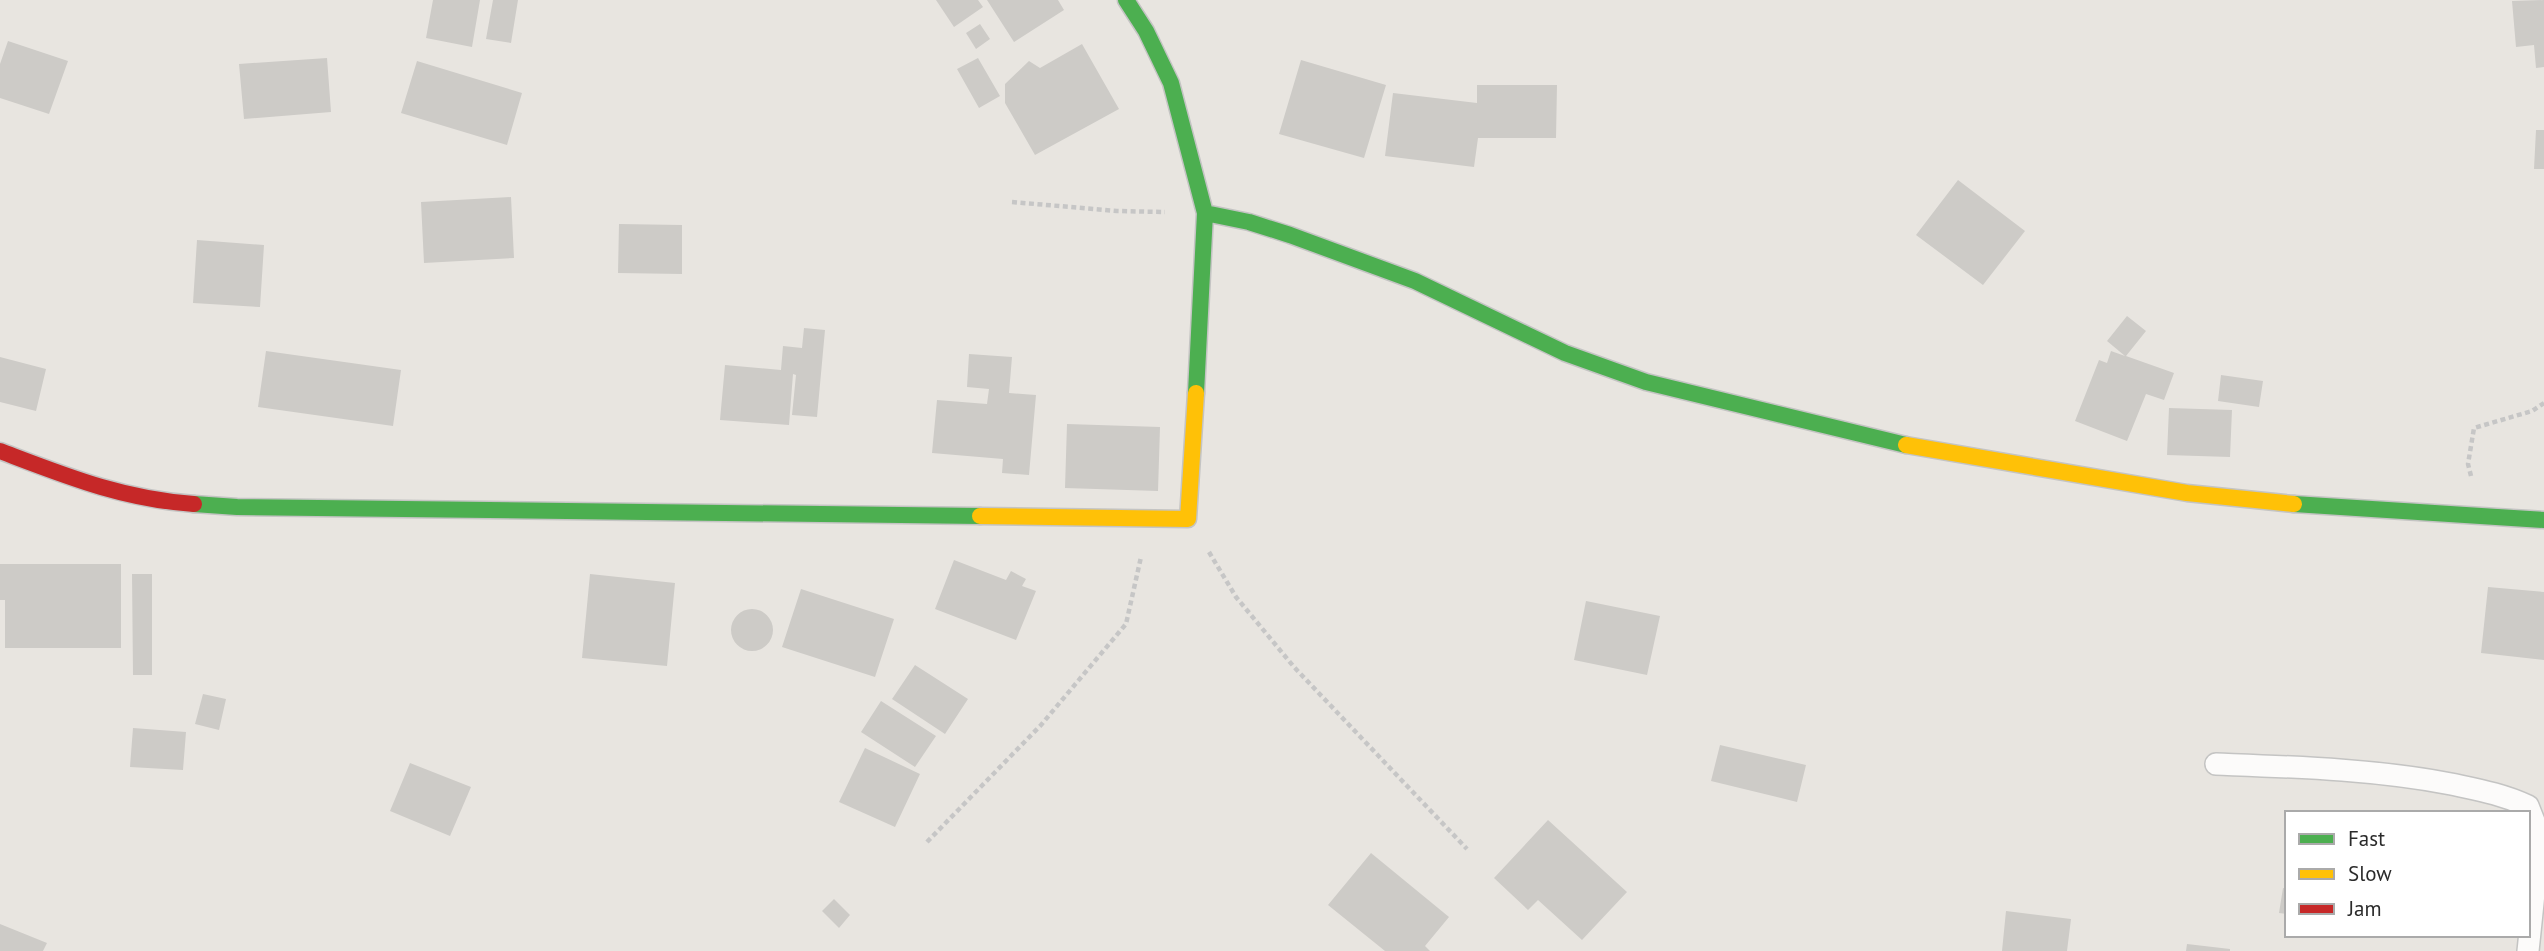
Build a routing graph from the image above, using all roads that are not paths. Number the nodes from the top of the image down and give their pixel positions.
1 (1126, 0) edge
2 (1205, 213) junction
3 (0, 451) edge
4 (2544, 520) edge
5 (2216, 764) dead end
6 (2530, 811) edge
7 (2530, 811) edge
8 (2530, 932) edge

1 - 2 street
2 - 3 street
2 - 4 street
5 - 7 lane
6 - 8 lane

